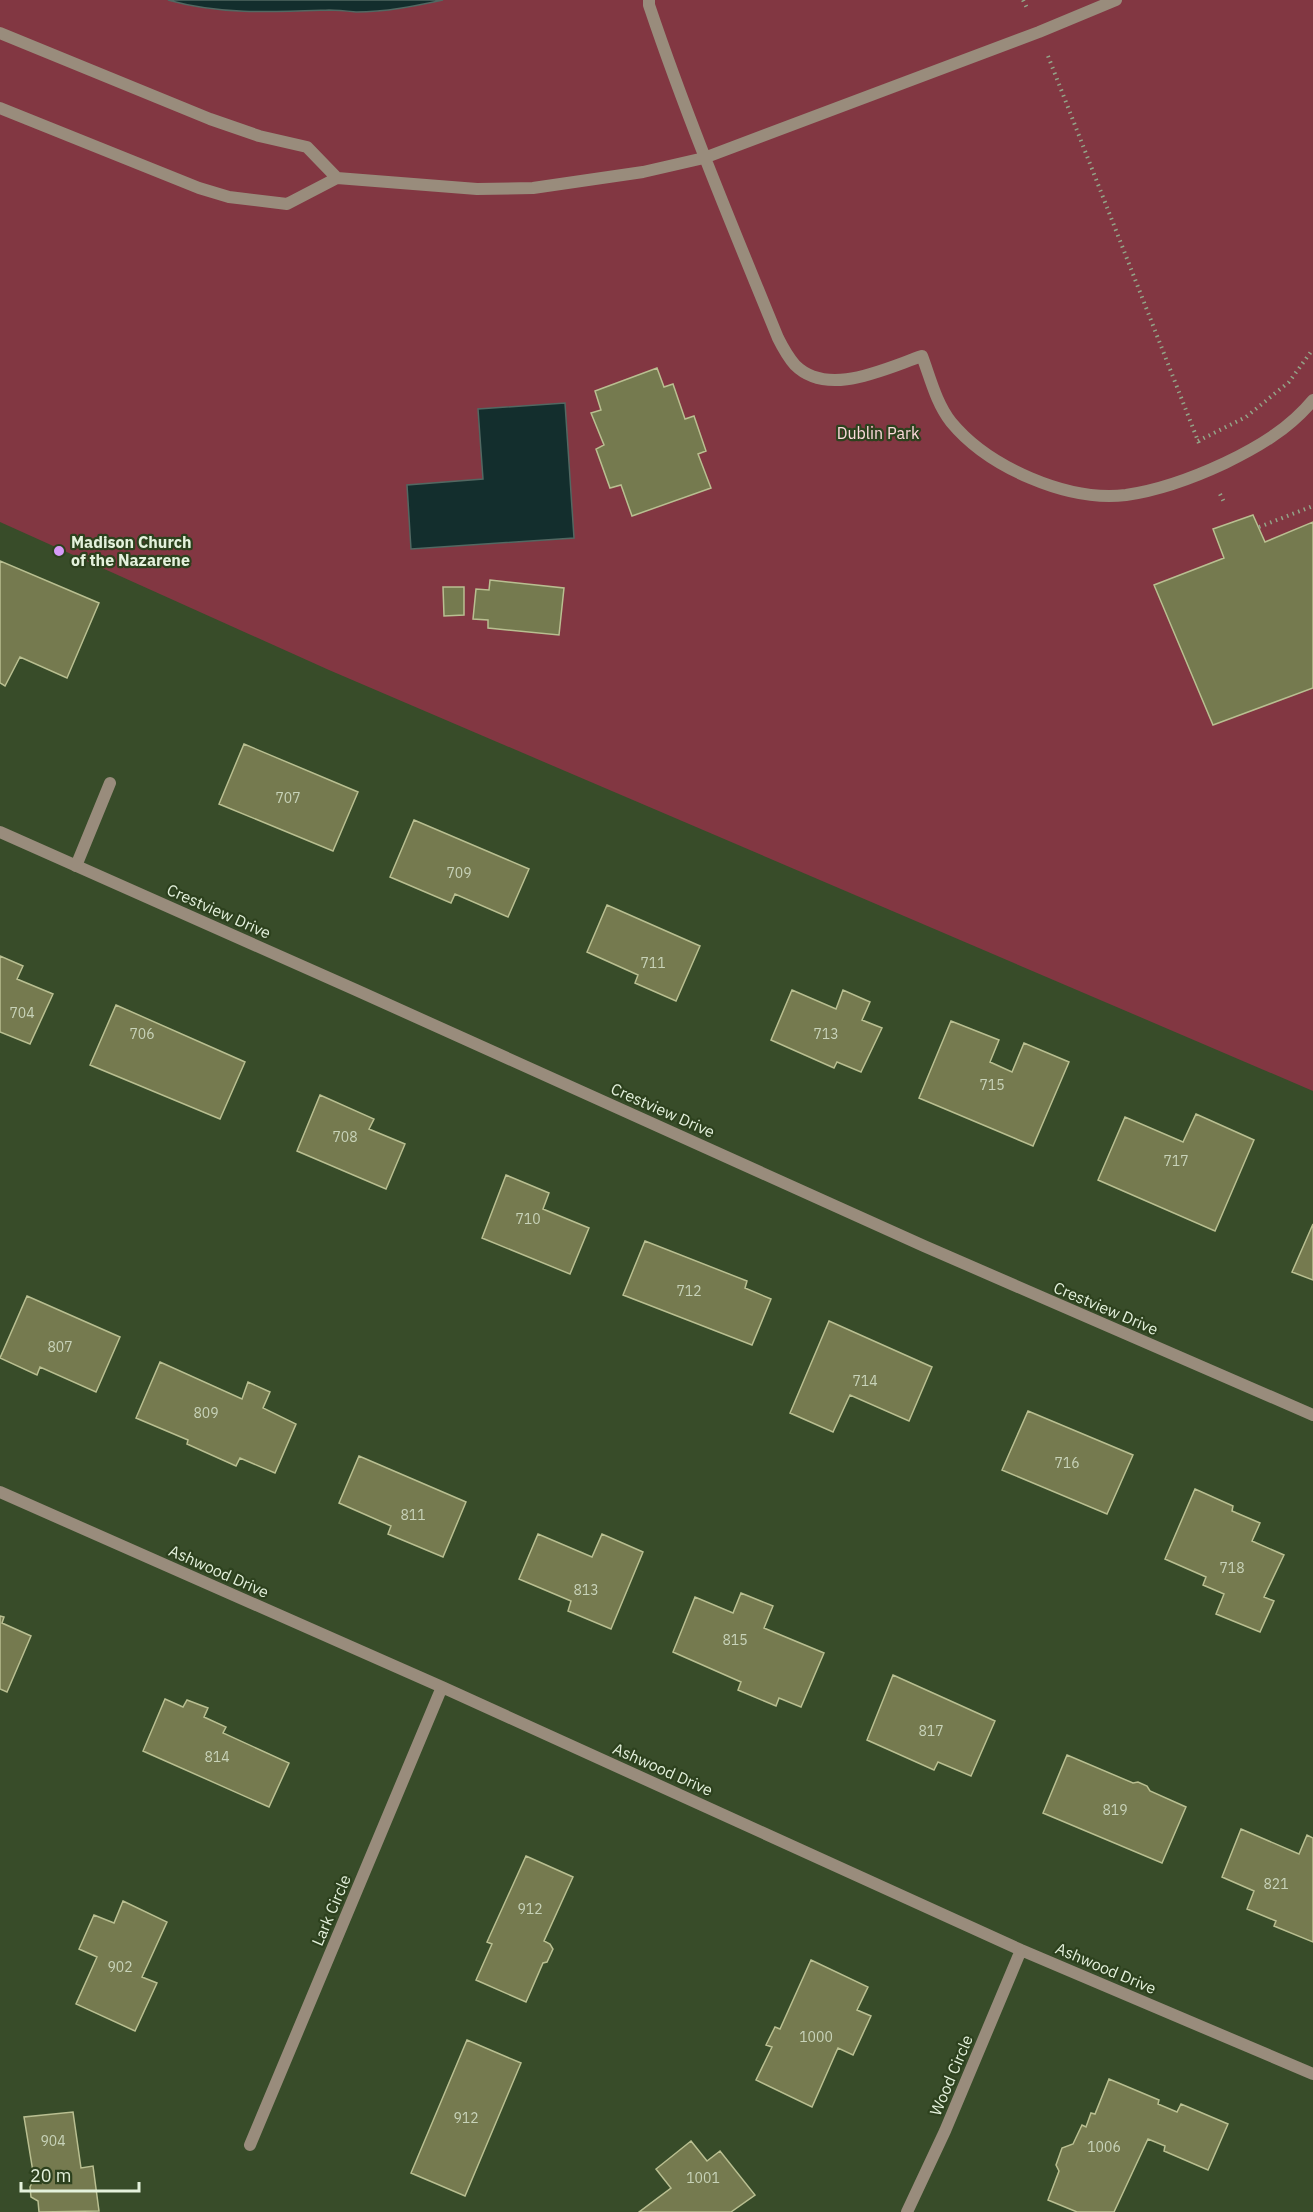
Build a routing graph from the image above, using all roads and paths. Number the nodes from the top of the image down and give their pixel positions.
1 (649, 0) edge
2 (1023, 0) edge
3 (1116, 0) edge
4 (0, 33) edge
5 (1039, 33) junction
6 (0, 108) edge
7 (704, 158) junction
8 (337, 178) junction
9 (1313, 349) edge
10 (1313, 400) edge
11 (1198, 441) junction
12 (1209, 471) junction
13 (1225, 504) dead end
14 (1313, 506) edge
15 (1259, 527) dead end
16 (110, 783) dead end
17 (0, 832) edge
18 (76, 866) junction
19 (1313, 1415) edge
20 (0, 1492) edge
21 (442, 1687) junction
22 (1021, 1950) junction
23 (1313, 2074) edge
24 (250, 2145) dead end
25 (908, 2212) edge

1 - 7 street
2 - 5 path
3 - 5 street
4 - 8 street
5 - 7 street
5 - 11 path
6 - 8 street
7 - 8 street
7 - 12 street
9 - 11 path
10 - 12 street
11 - 12 path
12 - 13 path
14 - 15 path
16 - 18 street
17 - 18 street, Crestview Drive
18 - 19 street, Crestview Drive
20 - 21 street, Ashwood Drive
21 - 22 street, Ashwood Drive
21 - 24 street, Lark Circle
22 - 23 street, Ashwood Drive
22 - 25 street, Wood Circle

